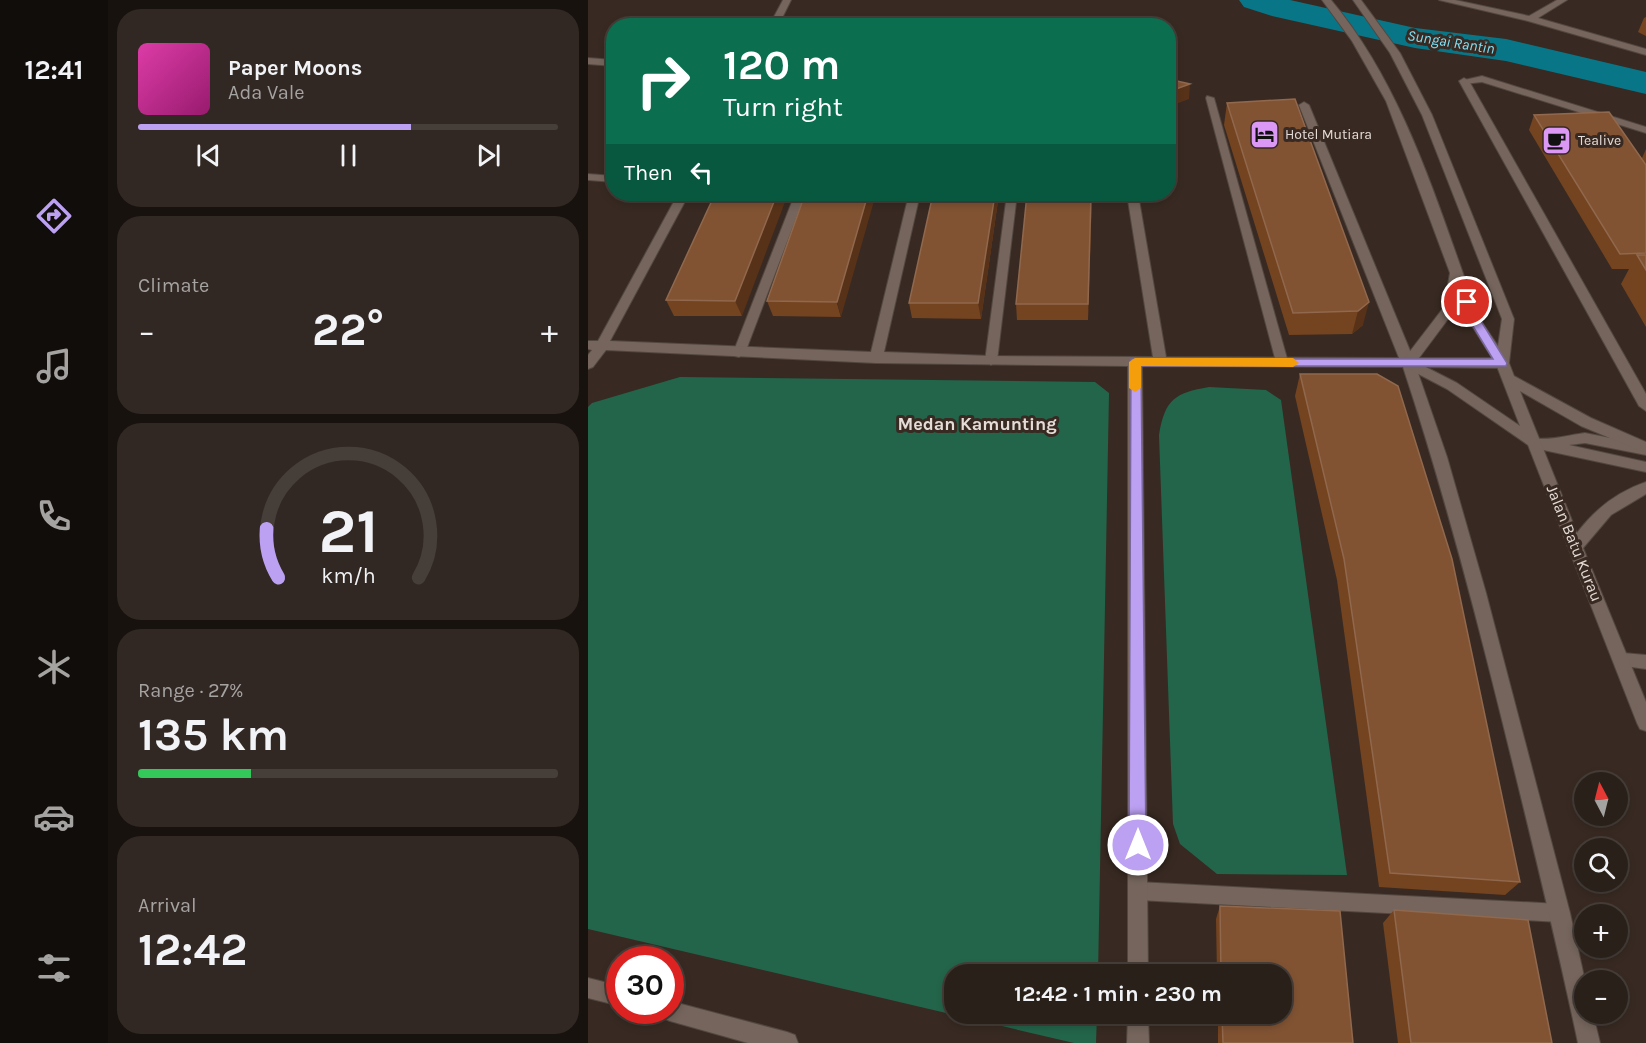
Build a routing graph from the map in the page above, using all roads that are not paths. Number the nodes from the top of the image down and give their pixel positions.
1 (787, 0) edge
2 (1326, 0) edge
3 (1443, 0) edge
4 (1563, 0) edge
5 (1359, 2) edge
6 (777, 18) edge
7 (1530, 19) junction
8 (1646, 52) edge
9 (588, 61) edge
10 (606, 62) edge
11 (1464, 81) joint
12 (1210, 98) dead end
13 (1304, 105) dead end
14 (1646, 130) edge
15 (588, 177) edge
16 (606, 178) edge
17 (679, 201) edge
18 (797, 201) edge
19 (913, 201) edge
20 (1011, 201) edge
21 (1134, 201) edge
22 (1456, 271) junction
23 (595, 346) edge
24 (739, 352) junction
25 (876, 358) junction
26 (991, 361) junction
27 (1135, 362) junction
28 (1160, 362) junction
29 (1282, 363) junction
30 (1408, 363) junction
31 (1502, 363) junction
32 (588, 364) edge
33 (1508, 379) junction
34 (1646, 406) edge
35 (1534, 443) junction
36 (1646, 449) edge
37 (1646, 466) edge
38 (1646, 488) edge
39 (1576, 546) junction
40 (1623, 660) junction
41 (1646, 662) edge
42 (1646, 723) edge
43 (1138, 891) junction
44 (1560, 913) junction
45 (1138, 964) edge
46 (588, 988) edge
47 (606, 992) edge
48 (684, 1015) edge
49 (1138, 1024) edge
50 (787, 1043) edge
51 (1138, 1043) edge
52 (1589, 1043) edge

1 - 6 street
2 - 22 street, Jalan Batu Kurau
3 - 7 street
4 - 7 street
5 - 31 street, Jalan Batu Kurau
7 - 8 street
9 - 10 street
11 - 14 lane
11 - 34 street
12 - 29 lane
13 - 30 street
15 - 16 street
17 - 23 street
18 - 24 lane
19 - 25 street
20 - 26 lane
21 - 28 street
22 - 30 street
22 - 31 street, Jalan Batu Kurau
23 - 24 street
23 - 32 street
24 - 25 street
25 - 26 street
26 - 27 street
27 - 28 street
27 - 43 street
28 - 29 street
29 - 30 street
30 - 31 street
30 - 35 street
30 - 44 street
31 - 33 street, Jalan Batu Kurau
33 - 35 street, Jalan Batu Kurau
33 - 36 street
35 - 36 street
35 - 37 street
35 - 39 street, Jalan Batu Kurau
38 - 39 street
39 - 40 street, Jalan Batu Kurau
40 - 41 street
40 - 42 street, Jalan Batu Kurau
43 - 44 lane
43 - 45 street
44 - 52 street
46 - 47 street
48 - 50 street
49 - 51 street

